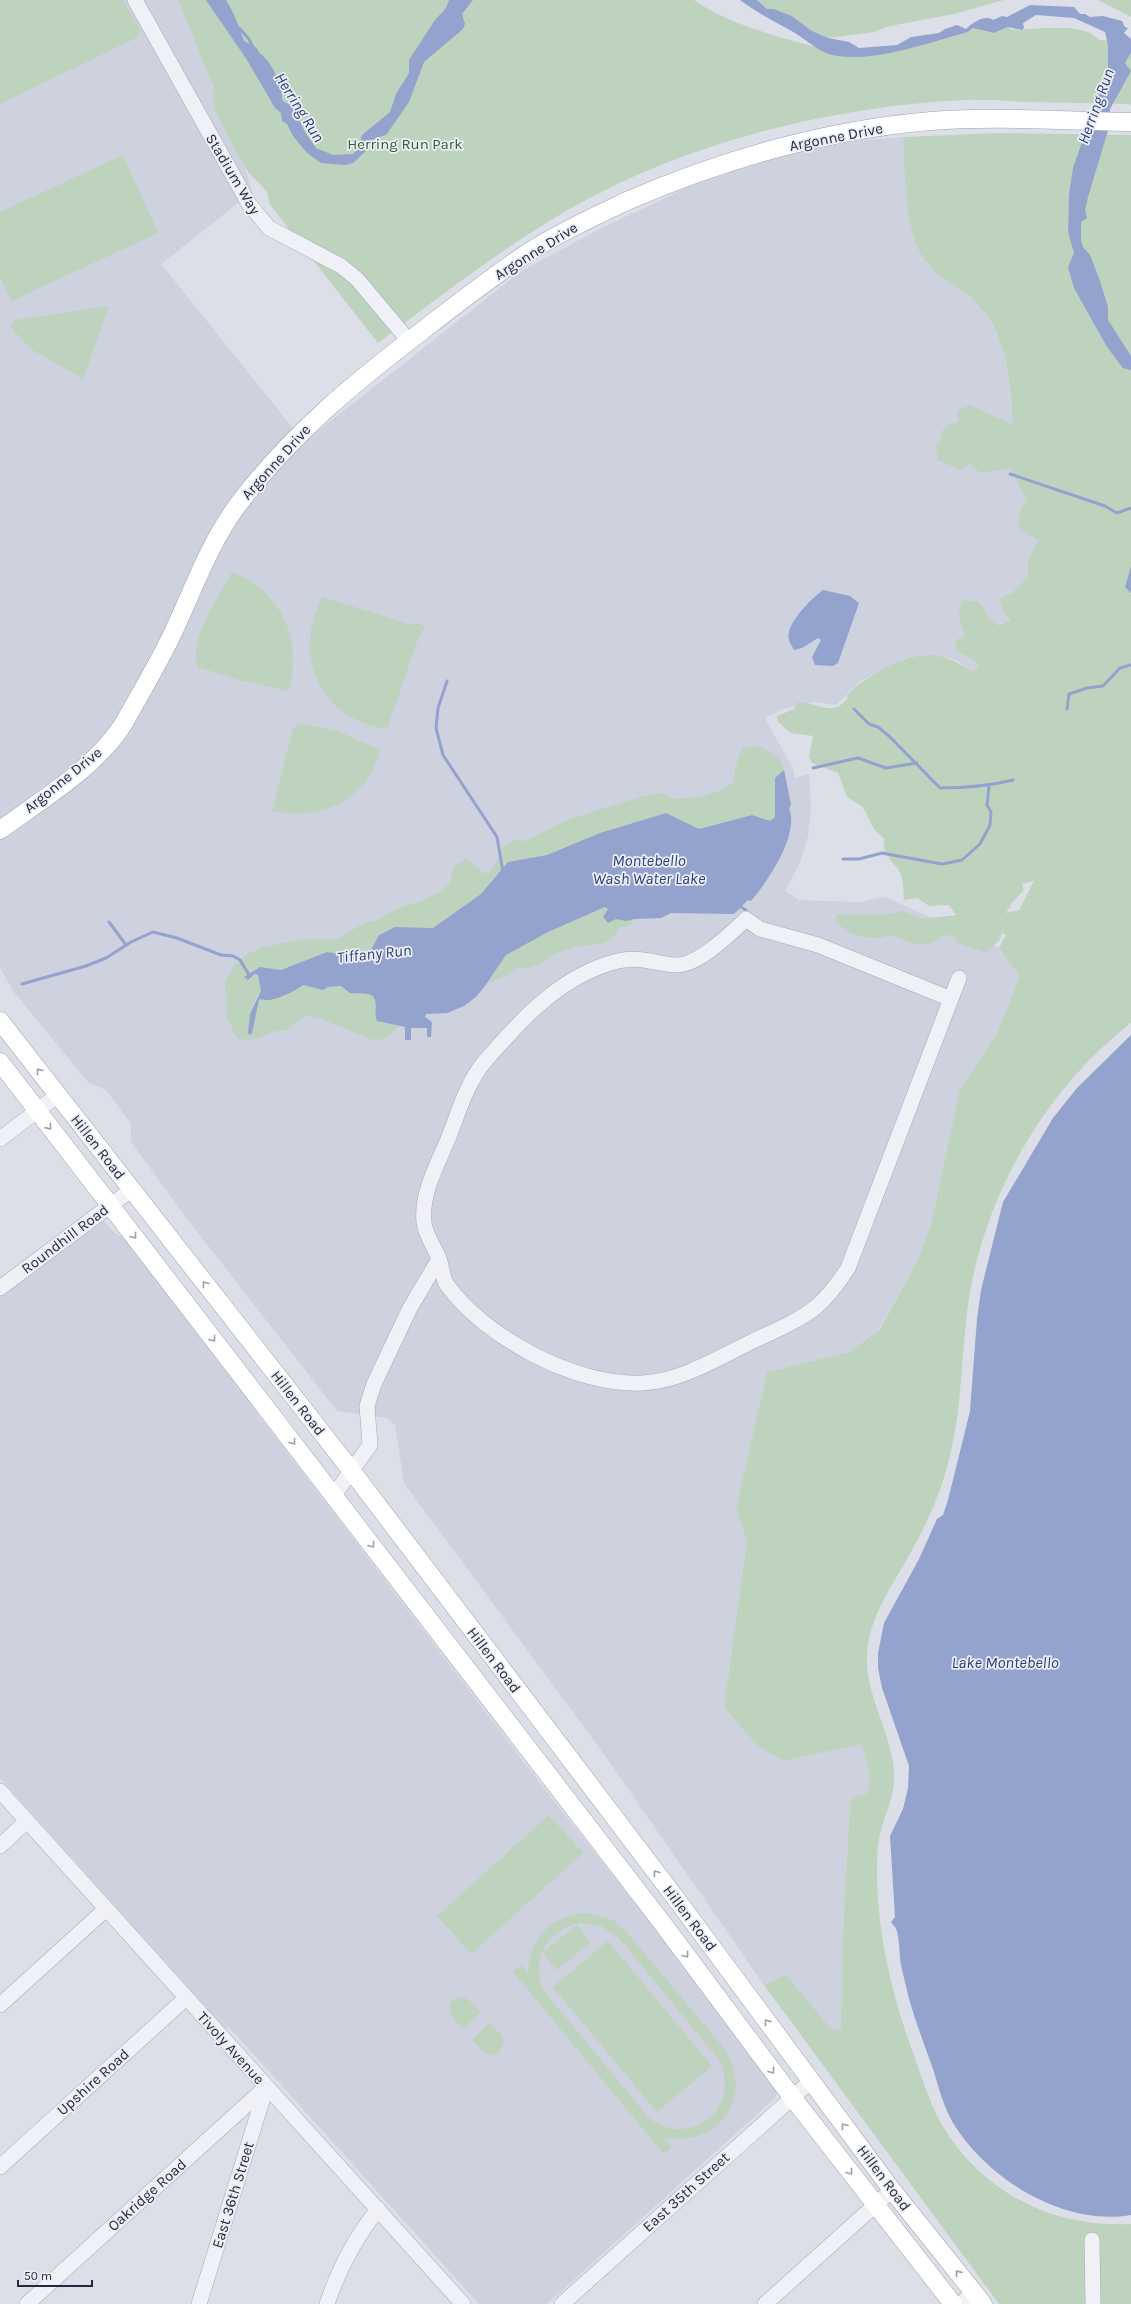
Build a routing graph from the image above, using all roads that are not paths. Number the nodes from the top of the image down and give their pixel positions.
1 (135, 0) edge
2 (1131, 122) edge
3 (409, 341) junction
4 (132, 705) junction
5 (0, 816) edge
6 (0, 830) edge
7 (959, 978) dead end
8 (951, 999) junction
9 (0, 1021) edge
10 (0, 1062) edge
11 (58, 1095) junction
12 (37, 1111) junction
13 (0, 1139) edge
14 (131, 1190) junction
15 (110, 1205) junction
16 (439, 1259) junction
17 (0, 1288) edge
18 (351, 1470) junction
19 (334, 1495) junction
20 (0, 1791) edge
21 (27, 1821) junction
22 (0, 1846) edge
23 (106, 1909) junction
24 (186, 1998) junction
25 (0, 2005) edge
26 (811, 2081) junction
27 (266, 2087) junction
28 (792, 2097) junction
29 (0, 2167) edge
30 (892, 2190) junction
31 (875, 2205) junction
32 (378, 2209) junction
33 (1092, 2240) dead end
34 (972, 2300) edge
35 (27, 2304) edge
36 (199, 2304) edge
37 (327, 2304) edge
38 (463, 2304) edge
39 (562, 2304) edge
40 (765, 2304) edge
41 (953, 2304) edge
42 (1093, 2304) edge

1 - 3 street, Stadium Way
2 - 3 main road, Argonne Drive
3 - 4 main road, Argonne Drive
4 - 5 main road, Argonne Drive
4 - 6 main road, Argonne Drive
7 - 8 street
8 - 16 street
8 - 16 street
11 -> 9 main road, Hillen Road
10 - 12 main road, Hillen Road
11 - 12 street
11 - 14 main road, Hillen Road
12 - 13 street
12 -> 15 main road, Hillen Road
14 - 15 street, Roundhill Road
18 -> 14 main road, Hillen Road
15 - 17 street, Roundhill Road
15 -> 19 main road, Hillen Road
16 - 18 street
18 - 19 street
26 -> 18 main road, Hillen Road
19 -> 28 main road, Hillen Road
20 - 21 street, Tivoly Avenue
21 - 22 street
21 - 23 street, Tivoly Avenue
23 - 24 street, Tivoly Avenue
23 - 25 street
24 - 27 street, Tivoly Avenue
24 - 29 street, Upshire Road
26 - 28 street, East 35th Street
30 -> 26 main road, Hillen Road
27 - 32 street, Tivoly Avenue
27 - 35 street, Oakridge Road
27 - 36 street, East 36th Street
28 -> 31 main road, Hillen Road
28 - 39 street, East 35th Street
30 - 31 street
34 -> 30 main road, Hillen Road
31 - 40 street
31 - 41 main road, Hillen Road
32 - 37 street
32 - 38 street, Tivoly Avenue
33 - 42 street

